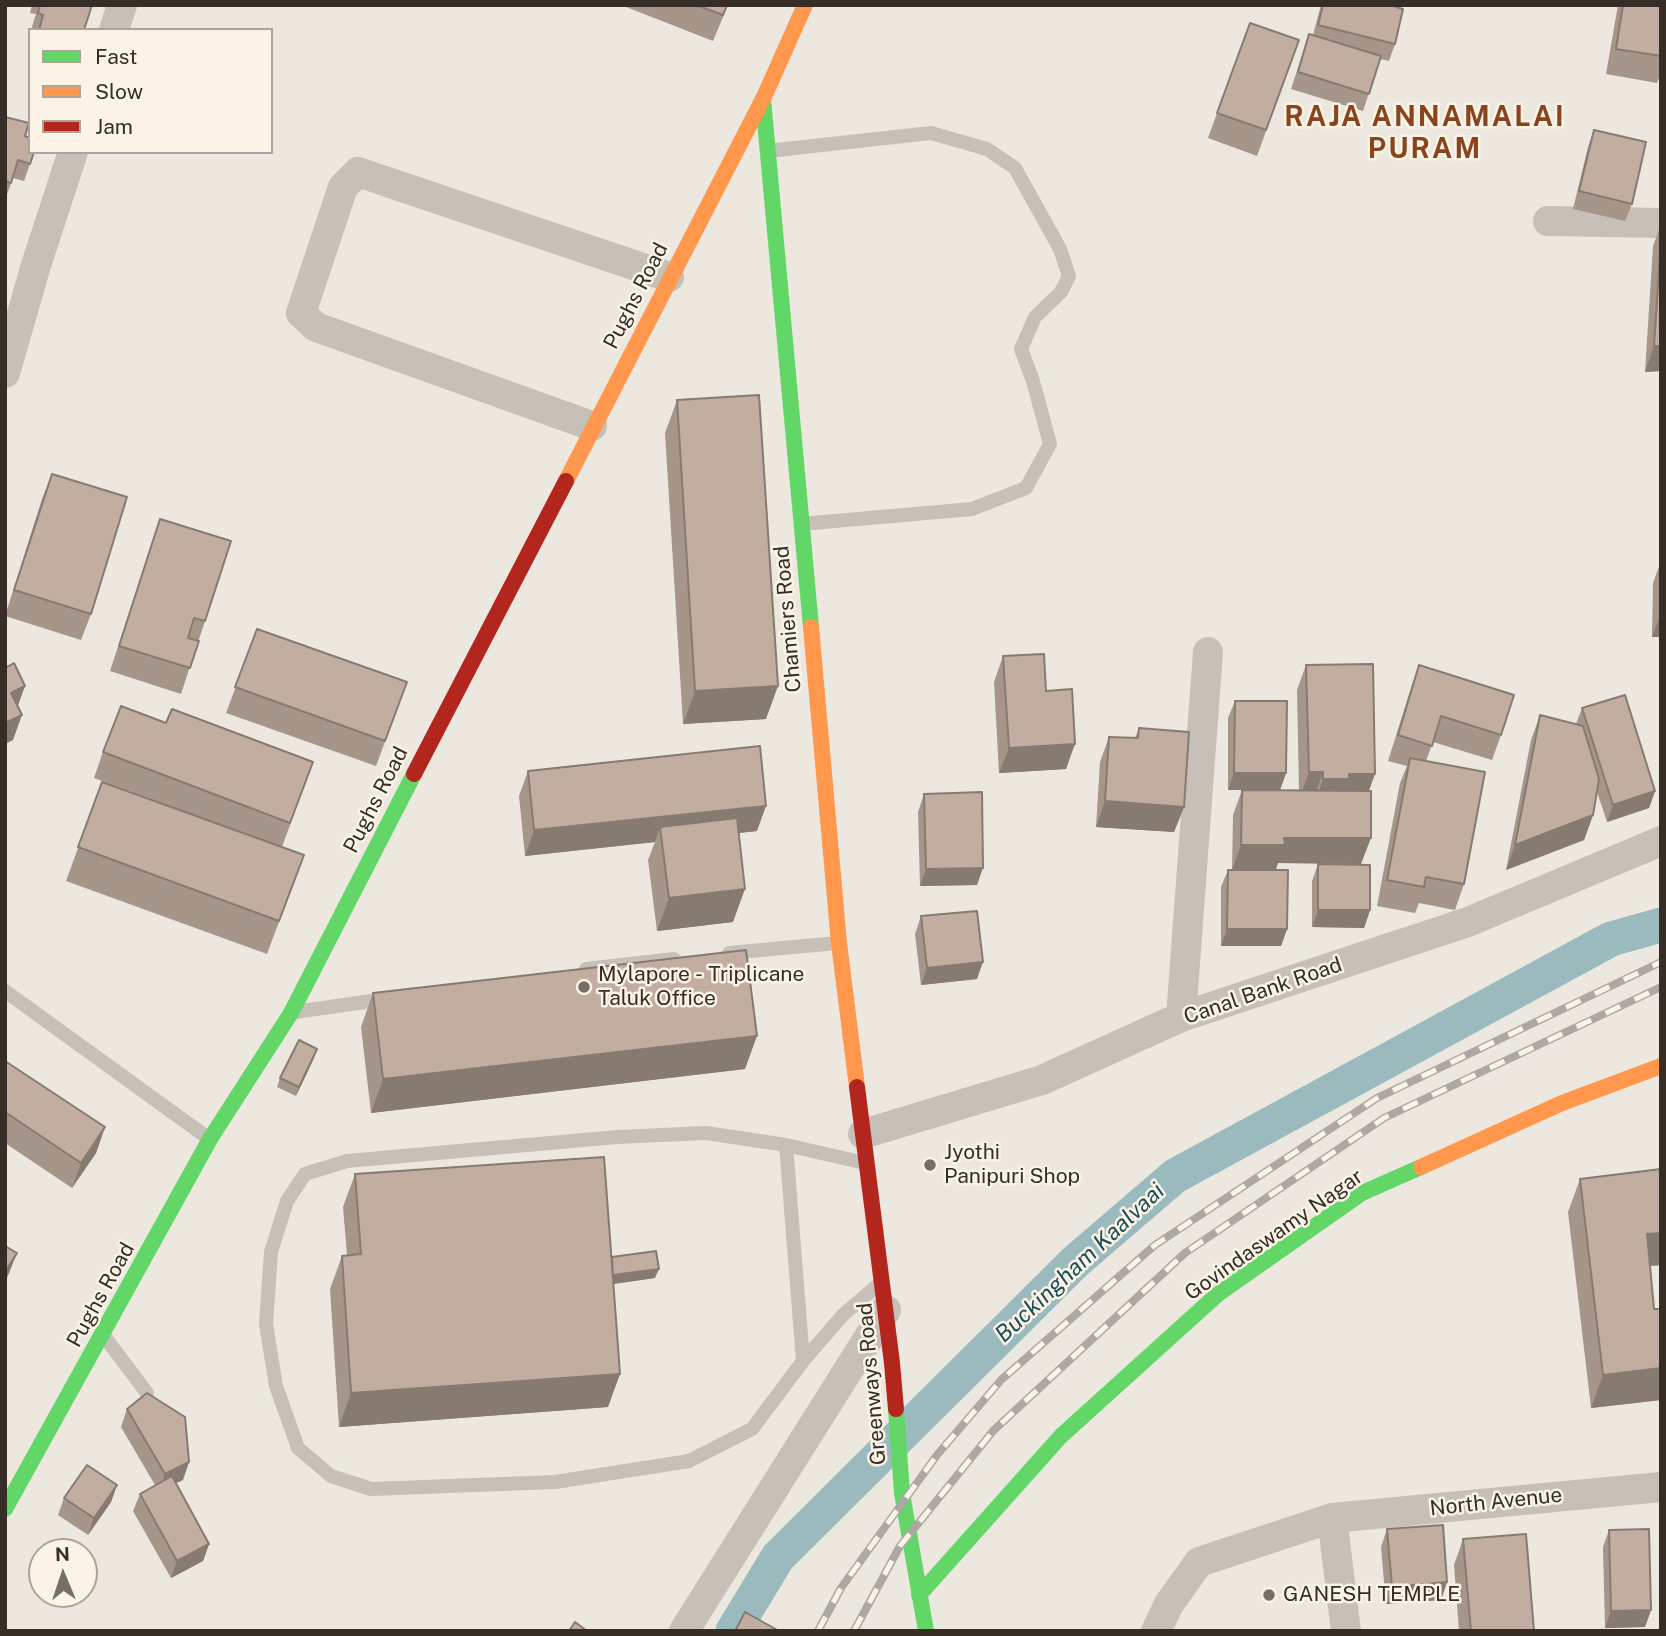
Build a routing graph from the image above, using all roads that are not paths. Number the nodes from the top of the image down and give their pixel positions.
1 (122, 5) edge
2 (805, 5) edge
3 (115, 28) edge
4 (763, 99) junction
5 (768, 152) junction
6 (72, 154) edge
7 (1548, 221) dead end
8 (1661, 223) edge
9 (669, 277) junction
10 (5, 373) edge
11 (593, 426) junction
12 (800, 524) junction
13 (1208, 652) dead end
14 (1661, 841) edge
15 (839, 943) junction
16 (713, 955) edge
17 (686, 957) edge
18 (565, 972) edge
19 (5, 991) edge
20 (400, 996) edge
21 (290, 1013) junction
22 (1181, 1017) junction
23 (1661, 1066) edge
24 (863, 1134) junction
25 (210, 1139) junction
26 (786, 1145) junction
27 (866, 1163) junction
28 (885, 1296) junction
29 (103, 1335) junction
30 (803, 1361) junction
31 (148, 1394) edge
32 (1661, 1488) edge
33 (5, 1509) edge
34 (1332, 1518) junction
35 (919, 1595) junction
36 (684, 1631) edge
37 (926, 1631) edge
38 (1156, 1631) edge
39 (1346, 1631) edge

1 - 3 street
2 - 4 street, Pughs Road
4 - 5 street, Chamiers Road
4 - 9 street, Pughs Road
5 - 12 street, Chamiers Road
5 - 12 lane
6 - 10 street
7 - 8 street
9 - 11 street, Pughs Road
9 - 11 street
11 - 21 street, Pughs Road
12 - 15 street, Chamiers Road
13 - 22 street
14 - 22 street, Canal Bank Road
15 - 16 lane
15 - 24 street, Chamiers Road
17 - 18 lane
19 - 25 lane
20 - 21 lane
21 - 25 street, Pughs Road
22 - 24 street, Canal Bank Road
23 - 35 street, Govindaswamy Nagar
24 - 27 street, Greenways Road
25 - 29 street, Pughs Road
26 - 27 lane
26 - 30 lane
26 - 30 lane
27 - 28 street, Greenways Road
28 - 30 lane
28 - 35 street, Greenways Road
28 - 36 street
29 - 31 lane
29 - 33 street, Pughs Road
32 - 34 street, North Avenue
34 - 38 street, North Avenue
34 - 39 street
35 - 37 street, Greenways Road

